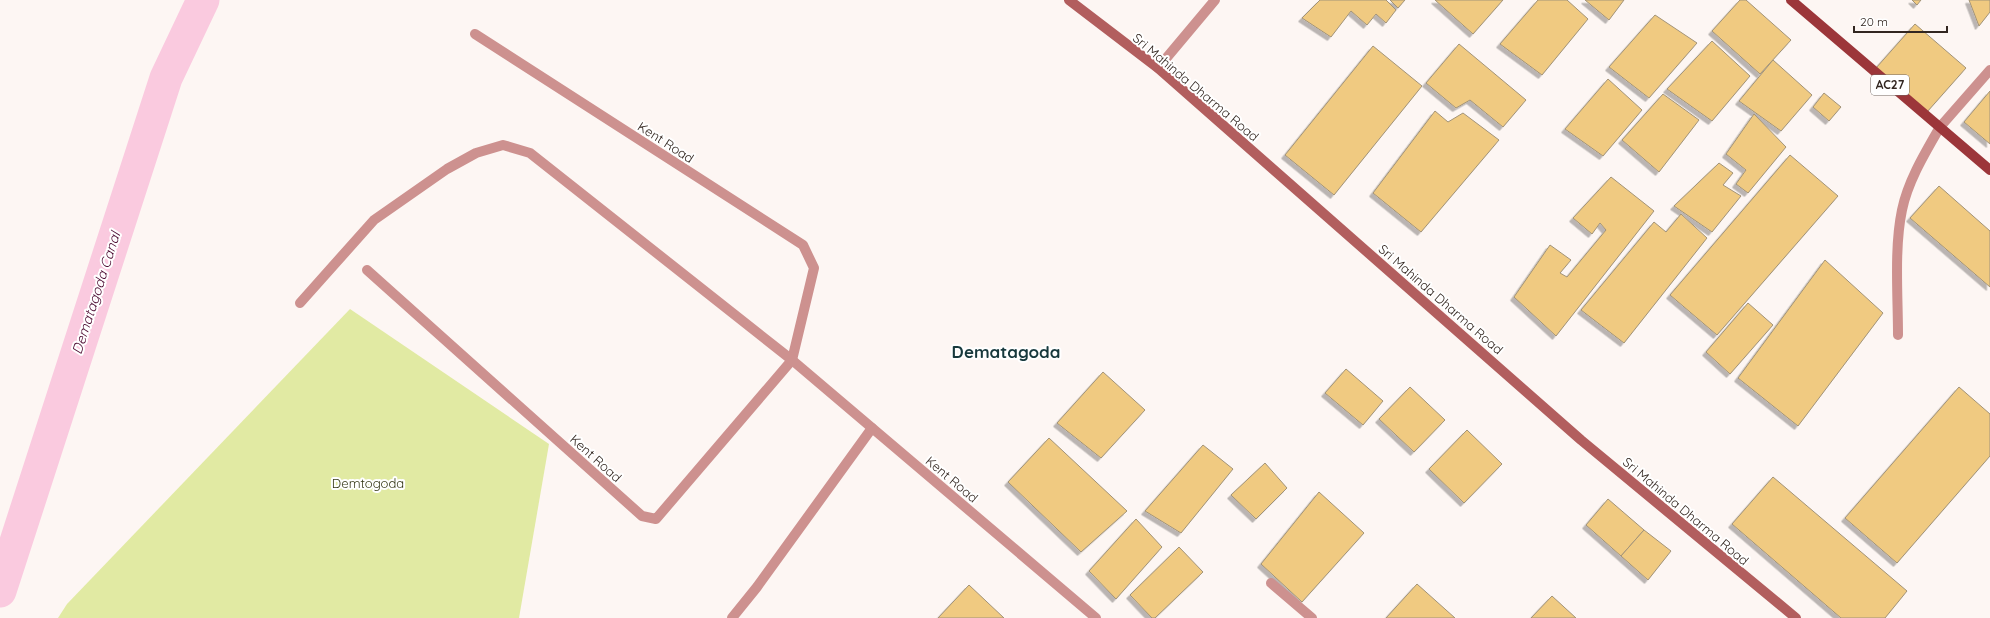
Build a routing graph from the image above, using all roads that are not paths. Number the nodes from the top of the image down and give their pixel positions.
1 (1069, 0) edge
2 (1215, 0) edge
3 (1791, 0) edge
4 (475, 34) dead end
5 (1158, 68) junction
6 (1990, 70) edge
7 (1940, 127) junction
8 (1990, 170) edge
9 (367, 270) dead end
10 (300, 303) dead end
11 (1898, 335) dead end
12 (792, 360) junction
13 (872, 428) junction
14 (1271, 583) dead end
15 (732, 618) edge
16 (1096, 618) edge
17 (1312, 618) edge
18 (1796, 618) edge

1 - 5 street, Sri Mahinda Dharma Road
2 - 5 street
3 - 7 main road, AC27
4 - 12 street, Kent Road
5 - 18 street, Sri Mahinda Dharma Road
6 - 7 street
7 - 8 main road, AC27
7 - 11 street
9 - 12 street, Kent Road
10 - 12 street
12 - 13 street, Kent Road
13 - 15 street
13 - 16 street, Kent Road
14 - 17 street

